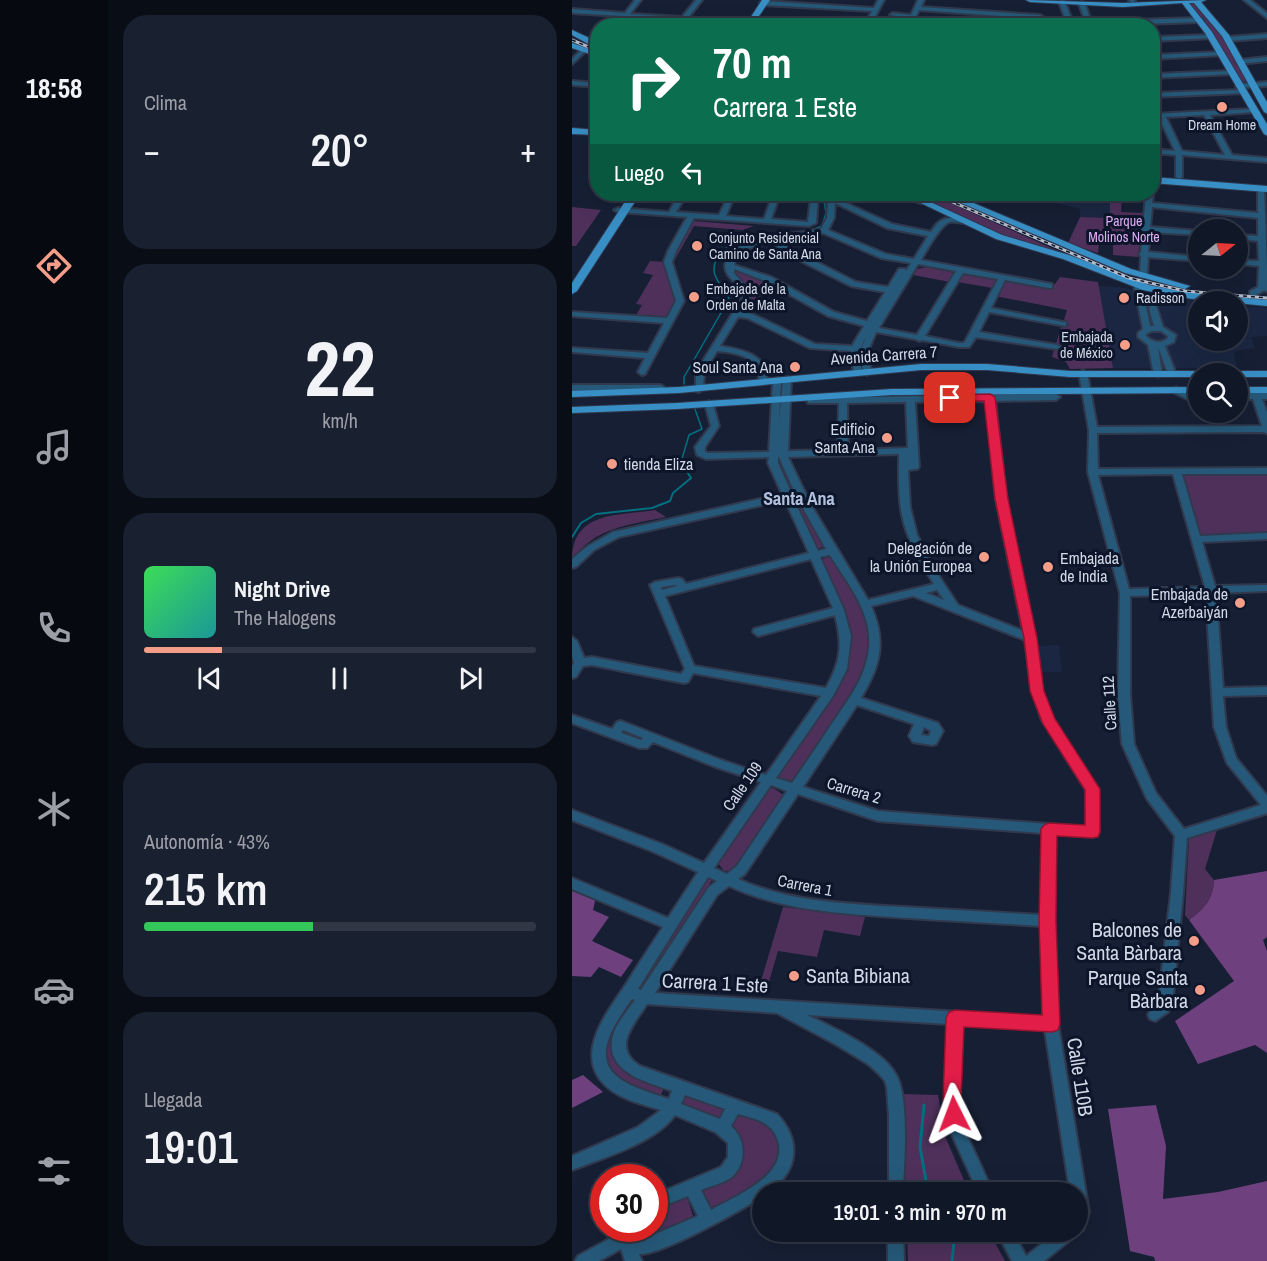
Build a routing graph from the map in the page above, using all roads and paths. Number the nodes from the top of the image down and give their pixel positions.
1 (638, 0) edge
2 (643, 0) edge
3 (699, 0) edge
4 (881, 0) edge
5 (921, 0) edge
6 (1030, 0) edge
7 (1159, 0) edge
8 (1196, 0) edge
9 (1202, 0) edge
10 (1247, 0) edge
11 (1132, 1) edge
12 (1184, 1) edge
13 (767, 2) edge
14 (1064, 2) junction
15 (1082, 2) edge
16 (917, 8) junction
17 (875, 10) junction
18 (572, 11) edge
19 (630, 15) junction
20 (893, 15) dead end
21 (1266, 15) edge
22 (1030, 16) joint
23 (913, 17) joint
24 (1040, 17) dead end
25 (627, 18) edge
26 (628, 18) edge
27 (670, 18) edge
28 (685, 18) edge
29 (756, 18) edge
30 (871, 18) edge
31 (1069, 18) edge
32 (1087, 18) edge
33 (1200, 20) junction
34 (1160, 21) edge
35 (572, 34) edge
36 (1268, 36) edge
37 (1211, 37) junction
38 (1160, 39) edge
39 (1228, 39) junction
40 (590, 42) edge
41 (572, 45) edge
42 (584, 50) junction
43 (590, 53) edge
44 (1221, 54) junction
45 (1160, 57) edge
46 (1268, 59) edge
47 (572, 62) edge
48 (1239, 62) junction
49 (1232, 73) junction
50 (1160, 76) edge
51 (572, 83) edge
52 (590, 84) edge
53 (1268, 84) edge
54 (1252, 85) junction
55 (1240, 89) junction
56 (1160, 94) edge
57 (1253, 111) junction
58 (1267, 111) edge
59 (1206, 114) junction
60 (1162, 116) joint
61 (572, 133) edge
62 (590, 134) edge
63 (1268, 134) edge
64 (1160, 151) edge
65 (1179, 153) junction
66 (1230, 157) junction
67 (1268, 160) edge
68 (1179, 177) junction
69 (1160, 178) edge
70 (1160, 179) edge
71 (1265, 187) edge
72 (626, 201) edge
73 (629, 201) edge
74 (679, 201) edge
75 (729, 201) edge
76 (774, 201) edge
77 (821, 201) edge
78 (827, 201) edge
79 (835, 201) edge
80 (920, 201) edge
81 (965, 201) edge
82 (1148, 201) edge
83 (923, 202) joint
84 (1148, 206) junction
85 (846, 207) junction
86 (832, 210) junction
87 (938, 210) junction
88 (621, 211) junction
89 (671, 215) junction
90 (691, 216) junction
91 (1262, 216) junction
92 (721, 218) junction
93 (962, 220) junction
94 (767, 221) junction
95 (1145, 229) junction
96 (824, 231) junction
97 (1188, 232) edge
98 (930, 234) junction
99 (1248, 238) edge
100 (775, 239) junction
101 (1262, 239) junction
102 (1143, 254) junction
103 (1188, 258) edge
104 (912, 263) junction
105 (1248, 263) edge
106 (1262, 264) junction
107 (729, 266) junction
108 (960, 271) junction
109 (1002, 278) junction
110 (572, 280) edge
111 (1140, 280) junction
112 (1049, 286) dead end
113 (1266, 289) edge
114 (890, 290) junction
115 (572, 291) edge
116 (1164, 292) junction
117 (1268, 303) edge
118 (985, 309) junction
119 (572, 314) edge
120 (736, 314) junction
121 (669, 321) junction
122 (1063, 324) dead end
123 (872, 326) junction
124 (1159, 328) junction
125 (1146, 329) junction
126 (974, 334) junction
127 (919, 339) junction
128 (1157, 344) junction
129 (1057, 347) dead end
130 (715, 348) junction
131 (572, 350) edge
132 (855, 350) junction
133 (650, 356) junction
134 (642, 372) dead end
135 (862, 372) junction
136 (1158, 374) junction
137 (1172, 374) junction
138 (1188, 374) edge
139 (1248, 374) edge
140 (1268, 374) edge
141 (782, 380) junction
142 (1084, 381) junction
143 (763, 382) junction
144 (572, 388) edge
145 (699, 389) junction
146 (679, 390) junction
147 (1176, 390) junction
148 (1188, 390) edge
149 (1248, 390) edge
150 (1268, 390) edge
151 (572, 394) edge
152 (1188, 396) edge
153 (1248, 396) edge
154 (1257, 396) junction
155 (1268, 396) edge
156 (990, 397) junction
157 (1056, 397) dead end
158 (781, 398) junction
159 (910, 399) junction
160 (843, 400) junction
161 (811, 401) dead end
162 (709, 404) junction
163 (572, 410) edge
164 (1093, 430) junction
165 (1267, 430) edge
166 (908, 451) junction
167 (844, 453) junction
168 (778, 454) junction
169 (1177, 471) junction
170 (1268, 471) edge
171 (1093, 472) junction
172 (801, 493) junction
173 (788, 496) junction
174 (1268, 536) edge
175 (1196, 539) junction
176 (832, 551) junction
177 (814, 555) junction
178 (572, 565) edge
179 (940, 586) junction
180 (1268, 588) edge
181 (1211, 590) junction
182 (914, 592) junction
183 (1125, 593) junction
184 (865, 604) junction
185 (953, 606) junction
186 (839, 610) junction
187 (758, 632) dead end
188 (1031, 638) junction
189 (572, 641) edge
190 (580, 663) junction
191 (572, 674) edge
192 (687, 674) junction
193 (1268, 691) edge
194 (1217, 692) junction
195 (829, 693) junction
196 (854, 700) junction
197 (572, 718) edge
198 (920, 722) dead end
199 (767, 780) junction
200 (795, 789) junction
201 (1268, 807) edge
202 (572, 815) edge
203 (1049, 829) junction
204 (1181, 835) junction
205 (706, 870) junction
206 (728, 880) junction
207 (572, 883) edge
208 (1047, 921) junction
209 (671, 925) junction
210 (629, 991) junction
211 (643, 998) junction
212 (776, 1006) junction
213 (1155, 1015) dead end
214 (955, 1018) junction
215 (1052, 1024) junction
216 (681, 1087) junction
217 (734, 1106) junction
218 (673, 1107) junction
219 (723, 1127) junction
220 (572, 1163) edge
221 (896, 1182) edge
222 (981, 1182) edge
223 (1076, 1182) edge
224 (692, 1188) junction
225 (668, 1197) edge
226 (707, 1218) junction
227 (668, 1236) edge
228 (612, 1242) edge
229 (627, 1242) edge
230 (632, 1242) edge
231 (654, 1242) edge
232 (896, 1242) edge
233 (1011, 1242) edge
234 (1055, 1242) edge
235 (583, 1261) edge
236 (634, 1261) edge
237 (896, 1261) edge
238 (1020, 1261) edge
239 (1031, 1261) edge

1 - 19 street
2 - 19 street
3 - 28 street
4 - 17 street
5 - 16 street
6 - 14 main road
7 - 11 main road
8 - 9 main road
8 - 12 main road
8 - 39 main road
10 - 21 street
11 - 15 main road
12 - 15 main road
12 - 33 main road
13 - 17 street
13 - 29 main road
14 - 15 main road
14 - 31 street
15 - 32 street
16 - 22 street
16 - 23 street
17 - 30 street
18 - 19 street
19 - 25 street
19 - 26 street
19 - 27 street
20 - 23 street
22 - 24 street
33 - 34 street
33 - 37 main road
35 - 40 main road
36 - 39 street
37 - 38 street
37 - 44 main road
39 - 48 main road
41 - 42 main road
42 - 43 main road
42 - 47 street
44 - 45 street
44 - 49 main road
46 - 48 street
48 - 54 main road
49 - 50 street
49 - 55 main road
51 - 52 street
53 - 54 street
54 - 55 street
54 - 58 main road
55 - 56 street
55 - 57 main road
57 - 59 street
57 - 63 main road
59 - 60 street
59 - 66 street
60 - 65 street
61 - 62 main road
64 - 65 street
65 - 66 street
65 - 68 street
66 - 67 street
68 - 69 main road
68 - 71 main road
70 - 71 main road
71 - 91 street
72 - 88 main road
73 - 88 main road
74 - 89 street
75 - 92 street
76 - 94 street
77 - 94 street
78 - 86 street
79 - 85 street
80 - 83 street
81 - 111 main road
82 - 84 street
83 - 87 main road
84 - 91 street
84 - 95 street
85 - 86 street
85 - 98 street
86 - 96 street
87 - 93 main road
87 - 98 street
88 - 89 street
88 - 110 main road
88 - 115 main road
89 - 90 street
90 - 92 street
90 - 121 street
91 - 101 street
92 - 94 street
93 - 98 street
93 - 111 main road
95 - 97 street
95 - 102 street
96 - 100 street
96 - 104 street
98 - 104 street
99 - 101 street
100 - 107 street
100 - 114 street
101 - 106 street
102 - 103 street
102 - 111 street
104 - 108 street
104 - 114 street
104 - 123 street
105 - 106 street
106 - 113 street
107 - 120 street
107 - 123 street
108 - 109 street
108 - 127 street
109 - 112 street
109 - 118 street
111 - 113 main road
111 - 116 main road
111 - 125 street
114 - 123 street
116 - 117 main road
116 - 124 street
118 - 122 street
118 - 126 street
119 - 121 street
120 - 130 street
120 - 132 street
121 - 133 street
123 - 127 street
123 - 132 street
123 - 135 street
124 - 125 street
124 - 128 street
125 - 128 street
126 - 127 street
126 - 129 street
128 - 136 street
128 - 137 street
130 - 143 street
130 - 145 street
131 - 133 street
132 - 135 street
133 - 134 street
135 - 141 main road, Avenida Carrera 7
135 - 142 main road, Avenida Carrera 7
136 - 137 main road, Avenida Carrera 7
136 - 142 main road, Avenida Carrera 7
137 - 138 main road, Avenida Carrera 7
139 - 140 main road
141 - 143 main road, Avenida Carrera 7
141 - 158 street, Calle 109
142 - 147 main road, Avenida Carrera 7
142 - 158 main road, Avenida Carrera 7
142 - 164 street, Calle 112
143 - 145 main road, Avenida Carrera 7
144 - 146 street
145 - 146 main road, Avenida Carrera 7
146 - 151 main road, Avenida Carrera 7
147 - 148 main road, Avenida Carrera 7
147 - 152 street
149 - 150 main road
153 - 154 street
154 - 155 street
154 - 165 street
156 - 157 street
156 - 159 street
156 - 188 street
158 - 162 main road, Avenida Carrera 7
158 - 168 street, Calle 109
159 - 160 street
159 - 166 street
160 - 161 street
160 - 167 street
162 - 163 main road, Avenida Carrera 7
162 - 168 street
164 - 165 street
164 - 171 street, Calle 112
166 - 167 street
166 - 179 street
167 - 168 street
168 - 172 street, Calle 109
168 - 173 street, Calle 109
169 - 170 street
169 - 171 street
169 - 175 street
171 - 183 street, Calle 112
172 - 173 street
172 - 176 street, Calle 109
173 - 177 street, Calle 109
173 - 178 street
174 - 175 street
175 - 181 street
176 - 177 street
176 - 184 street, Calle 109
177 - 186 street, Calle 109
177 - 192 street
179 - 182 street
179 - 185 street
180 - 181 street
181 - 183 street
181 - 194 street
182 - 184 street
182 - 185 street
183 - 204 street, Calle 112
184 - 196 street, Calle 109
185 - 188 street
186 - 187 street
186 - 195 street, Calle 109
188 - 203 street, Carrera 2
189 - 190 street
190 - 191 street
190 - 192 street
192 - 195 street
193 - 194 street
194 - 201 street
195 - 199 street, Calle 109
196 - 198 street
196 - 200 street, Calle 109
197 - 199 street, Carrera 2
199 - 200 street, Carrera 2
199 - 205 street, Calle 109
200 - 203 street, Carrera 2
200 - 206 street, Calle 109
201 - 204 street
202 - 205 street, Carrera 1
203 - 208 street, Calle 110B
204 - 213 street
205 - 206 street, Carrera 1
205 - 209 street, Calle 109
206 - 208 street, Carrera 1
206 - 211 street, Calle 109
207 - 209 street
208 - 215 street, Calle 110B
209 - 210 street, Calle 109
210 - 211 street, Carrera 1 Este
210 - 218 street, Calle 109
211 - 212 street, Carrera 1 Este
211 - 216 street, Calle 109
212 - 214 street, Carrera 1 Este
212 - 221 street
214 - 215 street, Carrera 1 Este
214 - 222 street
215 - 223 street, Calle 110B
216 - 217 street, Calle 109
216 - 218 street
217 - 219 street
217 - 226 street, Calle 109
218 - 219 street, Calle 109
218 - 220 street
219 - 224 street
224 - 225 street
224 - 226 street
226 - 227 street
228 - 235 street
229 - 236 street
230 - 231 street
232 - 237 street
233 - 238 street
234 - 239 street

